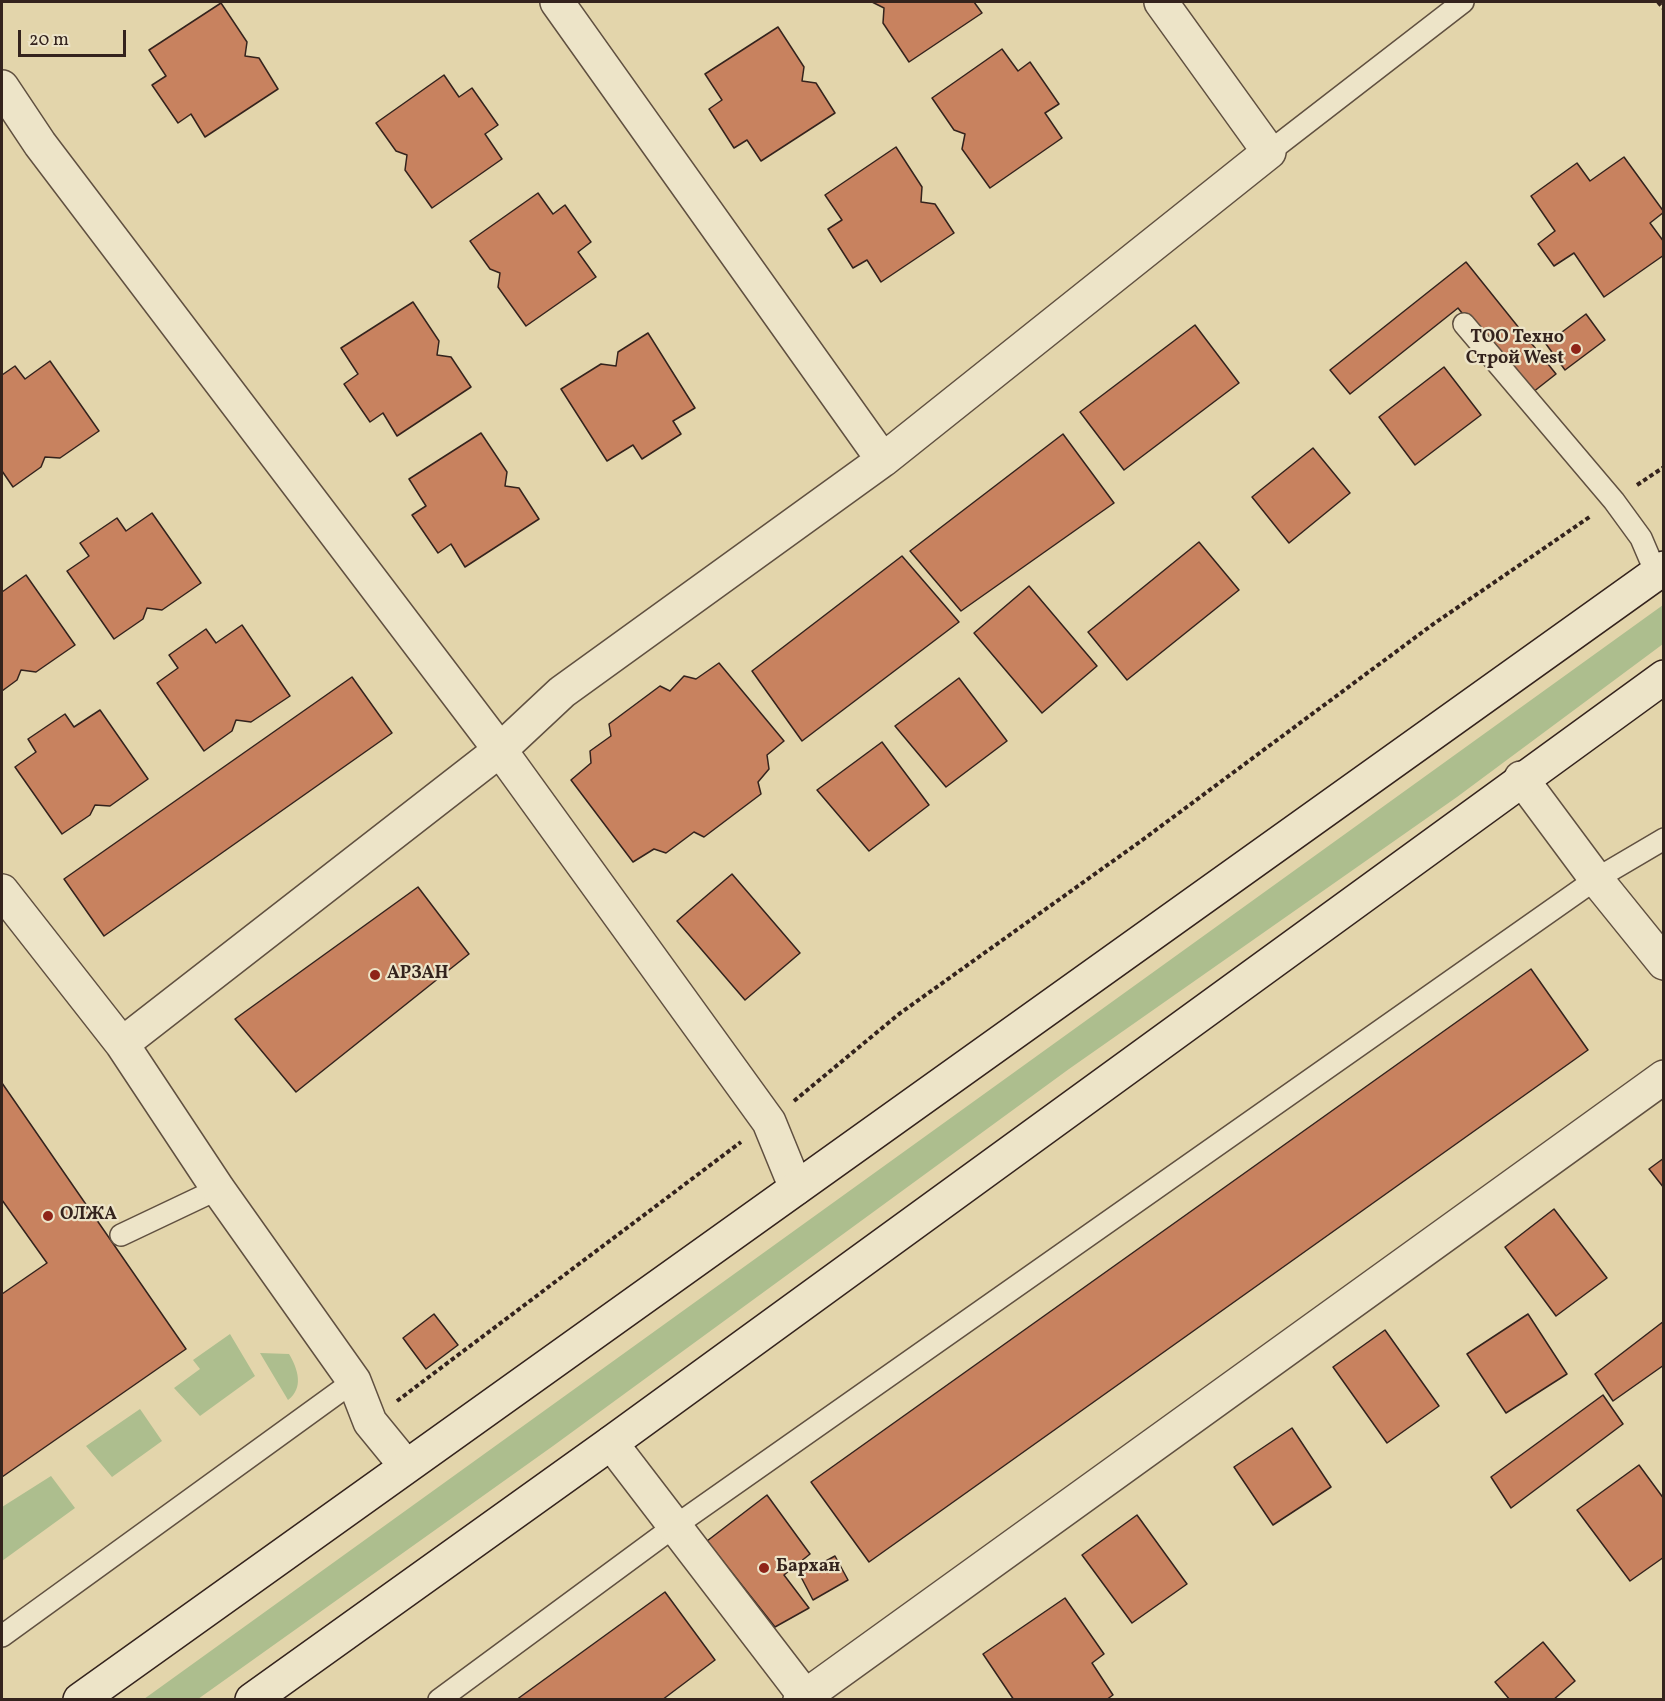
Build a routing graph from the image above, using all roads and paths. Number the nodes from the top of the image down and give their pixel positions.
1 (557, 2) edge
2 (1161, 2) edge
3 (1463, 2) edge
4 (1658, 2) edge
5 (1664, 9) edge
6 (2, 87) edge
7 (1269, 152) junction
8 (1464, 324) dead end
9 (884, 460) junction
10 (1664, 467) edge
11 (1614, 501) junction
12 (1660, 571) edge
13 (1664, 676) edge
14 (500, 750) junction
15 (1521, 778) junction
16 (1664, 839) edge
17 (1596, 879) junction
18 (2, 891) edge
19 (1664, 963) edge
20 (122, 1044) junction
21 (1664, 1077) edge
22 (769, 1122) junction
23 (796, 1188) junction
24 (218, 1189) junction
25 (121, 1235) dead end
26 (354, 1381) junction
27 (370, 1422) junction
28 (611, 1443) junction
29 (406, 1466) junction
30 (675, 1526) junction
31 (2, 1636) edge
32 (804, 1698) edge
33 (80, 1700) edge
34 (252, 1700) edge
35 (439, 1700) edge

1 - 9 street
2 - 7 street
3 - 7 lane
4 - 5 path
6 - 14 street
7 - 9 street
8 - 11 lane
9 - 14 street
10 - 11 path
11 - 12 lane
11 - 22 path
12 - 23 street
13 - 15 street
14 - 20 street
14 - 22 street
15 - 17 street
15 - 28 street
16 - 17 lane
17 - 19 street
17 - 30 lane
18 - 20 street
20 - 24 street
21 - 32 street
22 - 23 street
22 - 27 path
23 - 29 street
24 - 25 lane
24 - 26 street
26 - 27 street
26 - 31 lane
27 - 29 street
28 - 30 street
28 - 34 street
29 - 33 street
30 - 32 street
30 - 35 lane

